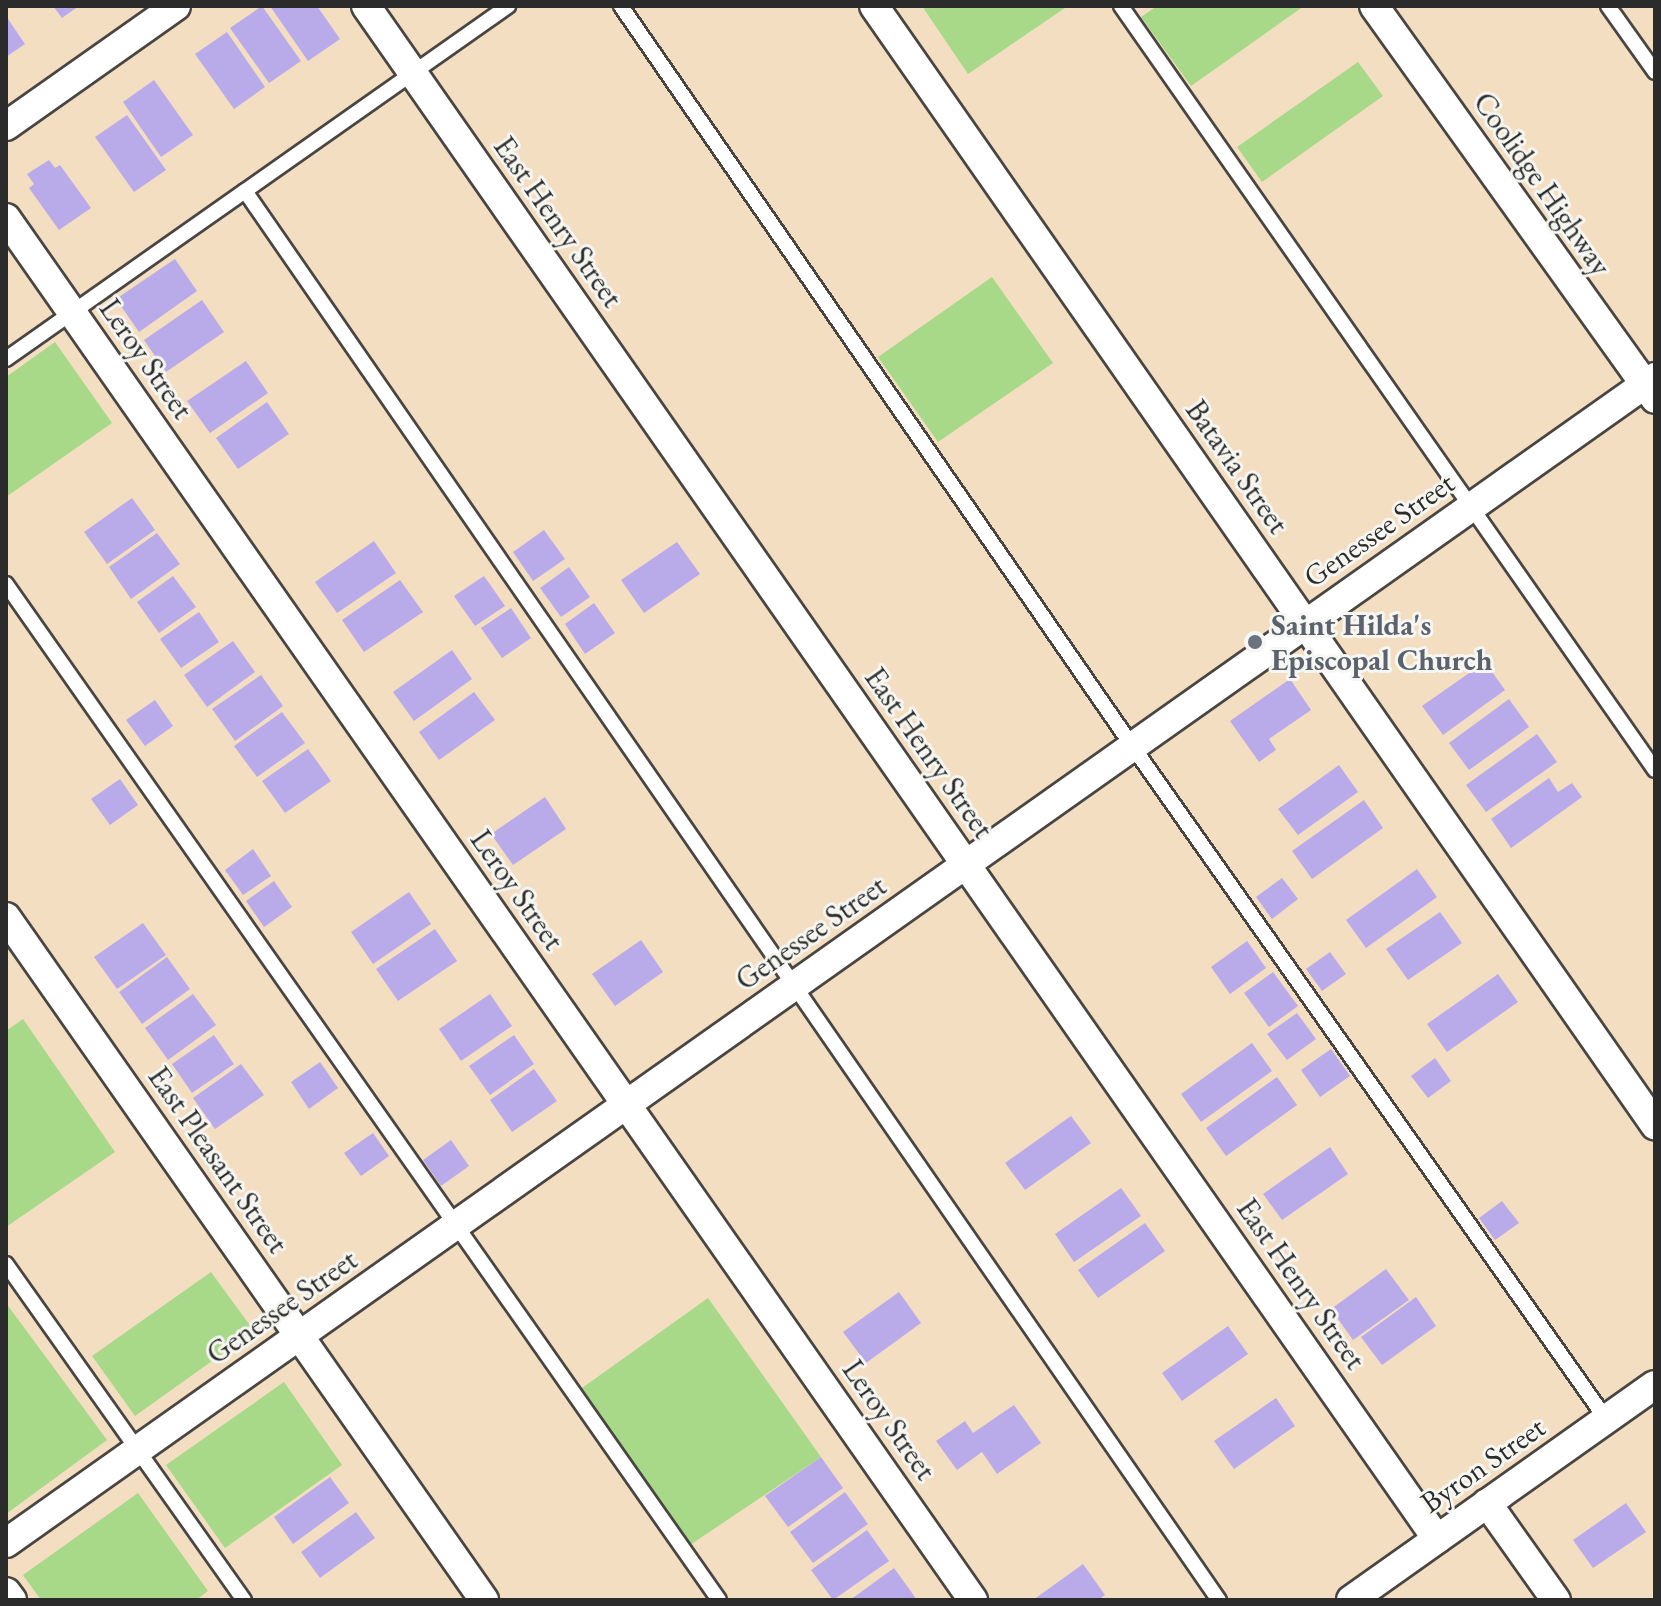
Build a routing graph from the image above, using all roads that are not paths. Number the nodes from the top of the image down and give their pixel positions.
1 (176, 6) edge
2 (366, 6) edge
3 (508, 6) edge
4 (621, 6) edge
5 (874, 6) edge
6 (1121, 6) edge
7 (1374, 6) edge
8 (1608, 6) edge
9 (1655, 72) edge
10 (413, 73) junction
11 (6, 126) edge
12 (245, 191) junction
13 (6, 218) edge
14 (72, 313) junction
15 (6, 359) edge
16 (1651, 387) edge
17 (1471, 507) junction
18 (6, 584) edge
19 (1305, 624) junction
20 (1133, 747) junction
21 (1655, 770) edge
22 (966, 865) junction
23 (6, 917) edge
24 (795, 986) junction
25 (627, 1105) junction
26 (1655, 1125) edge
27 (455, 1227) junction
28 (6, 1264) edge
29 (300, 1336) junction
30 (1652, 1393) edge
31 (1606, 1419) junction
32 (140, 1448) junction
33 (1487, 1503) junction
34 (1437, 1539) junction
35 (6, 1543) edge
36 (6, 1592) edge
37 (12, 1600) edge
38 (244, 1600) edge
39 (484, 1600) edge
40 (719, 1600) edge
41 (973, 1600) edge
42 (1219, 1600) edge
43 (1351, 1600) edge
44 (1556, 1600) edge

1 - 11 street
2 - 10 street, East Henry Street
3 - 10 lane
4 - 20 lane
5 - 19 street, Batavia Street
6 - 17 lane
7 - 16 street, Coolidge Highway
8 - 9 lane
10 - 12 lane
10 - 22 street, East Henry Street
12 - 14 lane
12 - 24 lane
13 - 14 street, Leroy Street
14 - 15 lane
14 - 25 street, Leroy Street
16 - 17 street, Genessee Street
17 - 19 street, Genessee Street
17 - 21 lane
18 - 27 lane
19 - 20 street, Genessee Street
19 - 26 street, Batavia Street
20 - 22 street, Genessee Street
20 - 31 lane
22 - 24 street, Genessee Street
22 - 34 street, East Henry Street
23 - 29 street, East Pleasant Street
24 - 25 street, Genessee Street
24 - 42 lane
25 - 27 street, Genessee Street
25 - 41 street, Leroy Street
27 - 29 street, Genessee Street
27 - 40 lane
28 - 32 lane
29 - 32 street, Genessee Street
29 - 39 street, East Pleasant Street
30 - 31 street, Byron Street
31 - 33 street, Byron Street
32 - 35 street, Genessee Street
32 - 38 lane
33 - 34 street, Byron Street
33 - 44 street
34 - 43 street, Byron Street
36 - 37 street

